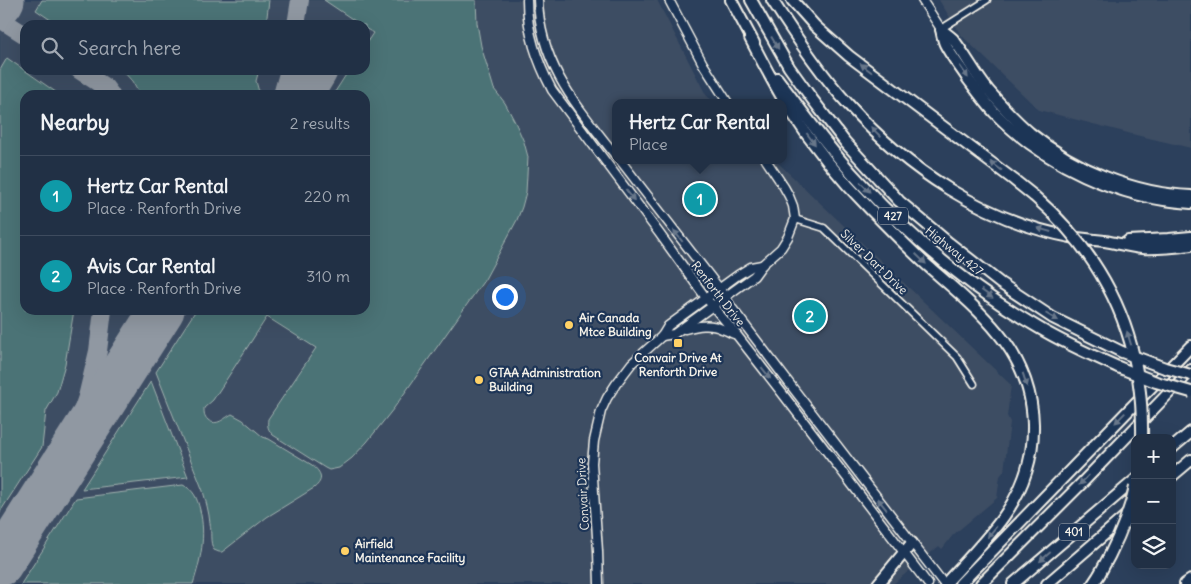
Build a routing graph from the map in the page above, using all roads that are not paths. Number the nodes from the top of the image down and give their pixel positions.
1 (527, 0) edge
2 (538, 0) edge
3 (669, 0) edge
4 (731, 0) edge
5 (751, 0) edge
6 (772, 0) edge
7 (792, 0) edge
8 (922, 0) edge
9 (987, 0) edge
10 (941, 30) junction
11 (750, 38) junction
12 (725, 99) edge
13 (783, 99) edge
14 (787, 106) edge
15 (612, 151) edge
16 (623, 164) edge
17 (769, 164) edge
18 (1191, 196) edge
19 (1191, 203) edge
20 (795, 219) junction
21 (1191, 237) edge
22 (1110, 242) junction
23 (1191, 245) edge
24 (762, 265) junction
25 (719, 288) junction
26 (725, 297) junction
27 (706, 298) junction
28 (712, 306) junction
29 (680, 330) junction
30 (736, 334) junction
31 (662, 336) junction
32 (1191, 346) edge
33 (1191, 370) edge
34 (1191, 375) edge
35 (974, 384) dead end
36 (1191, 392) edge
37 (1191, 432) edge
38 (1142, 434) edge
39 (1176, 445) edge
40 (1191, 460) edge
41 (1191, 468) edge
42 (1176, 473) edge
43 (1175, 479) edge
44 (1131, 483) edge
45 (1131, 499) edge
46 (1131, 511) edge
47 (912, 543) junction
48 (904, 553) junction
49 (1096, 580) edge
50 (1191, 580) edge
51 (925, 581) edge
52 (599, 584) edge
53 (878, 584) edge
54 (944, 584) edge
55 (960, 584) edge
56 (981, 584) edge
57 (1013, 584) edge
58 (1047, 584) edge
59 (1185, 584) edge

1 -> 27 main road, Renforth Drive
2 - 15 main road
3 - 12 main road
4 - 11 highway, Highway 427 / 427
5 -> 34 highway, bridge
22 -> 6 highway
38 -> 7 highway, bridge
8 - 10 main road
9 - 10 street
10 - 18 highway
10 -> 19 highway
11 -> 13 highway
11 -> 36 highway, Highway 427 / 427, bridge
14 -> 54 highway
25 -> 16 main road, Renforth Drive
17 - 20 main road
20 - 24 main road, Convair Drive
20 - 35 street, Silver Dart Drive
21 - 22 highway
22 - 23 highway
24 - 25 main road, Convair Drive
24 - 26 main road, Convair Drive
25 - 26 main road, Renforth Drive
25 - 27 main road, Convair Drive
26 - 28 main road, Convair Drive
47 -> 26 main road, Renforth Drive
27 - 28 main road, Renforth Drive
27 - 31 main road, Convair Drive
28 - 29 main road, Convair Drive
28 - 30 main road, Renforth Drive
29 - 30 main road
29 - 31 main road, Convair Drive
30 -> 48 main road, Renforth Drive
31 - 52 main road, Convair Drive
32 -> 55 highway
33 -> 56 highway
37 - 39 highway
40 - 42 highway
41 - 43 highway
44 -> 57 highway, 401
45 - 49 highway, bridge
46 - 58 highway, 401
47 - 48 highway
47 - 54 main road, Renforth Drive
48 - 51 main road, Renforth Drive
48 - 53 highway
50 - 59 highway

